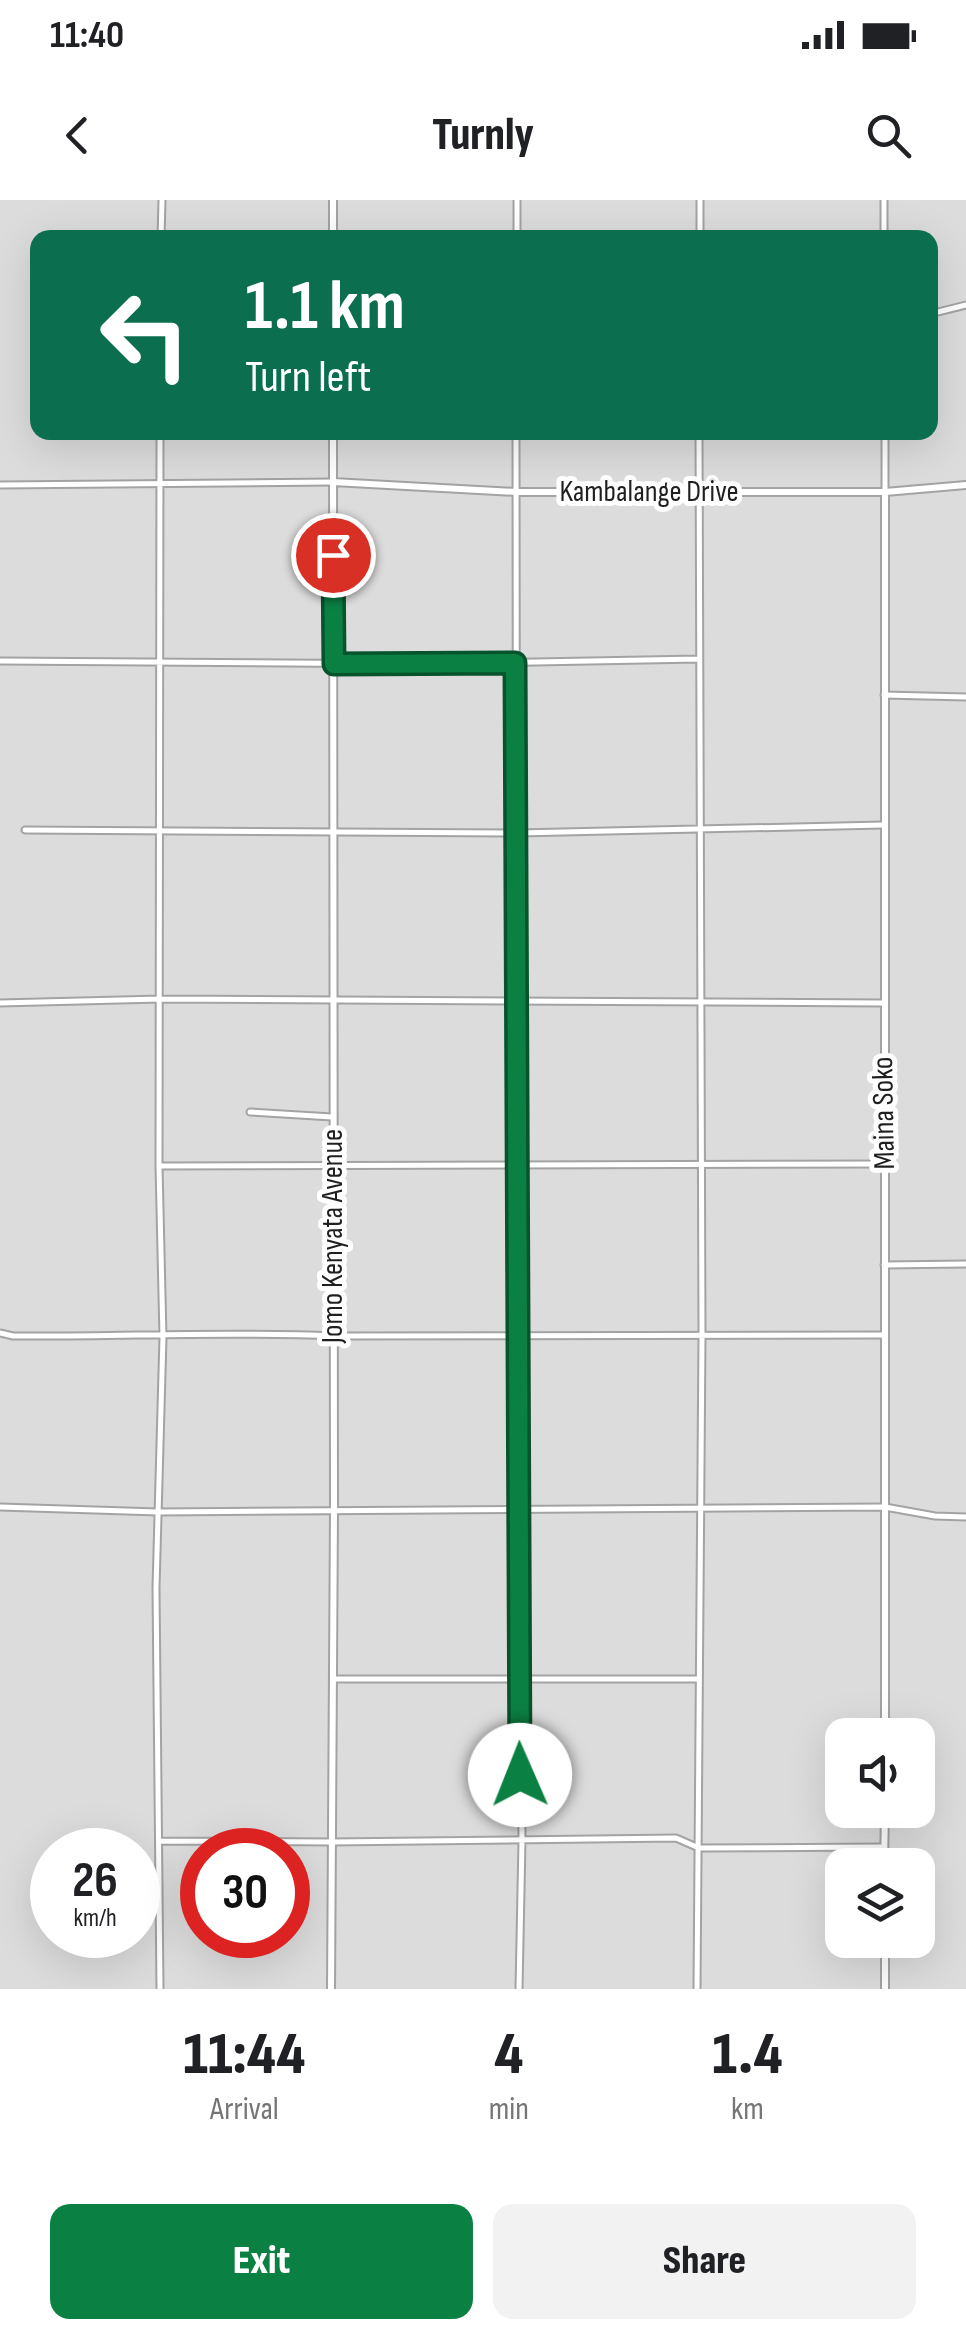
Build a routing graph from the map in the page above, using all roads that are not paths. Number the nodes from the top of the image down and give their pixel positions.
1 (162, 200) edge
2 (332, 200) edge
3 (517, 200) edge
4 (700, 200) edge
5 (884, 200) edge
6 (161, 230) edge
7 (332, 230) edge
8 (517, 230) edge
9 (700, 230) edge
10 (884, 230) edge
11 (966, 305) edge
12 (938, 312) edge
13 (160, 440) edge
14 (333, 440) edge
15 (516, 440) edge
16 (699, 440) edge
17 (885, 440) edge
18 (333, 482) junction
19 (161, 484) junction
20 (966, 485) edge
21 (0, 486) edge
22 (516, 492) junction
23 (698, 492) junction
24 (885, 492) junction
25 (699, 660) junction
26 (0, 662) edge
27 (159, 662) junction
28 (515, 663) junction
29 (334, 664) junction
30 (883, 695) junction
31 (966, 697) edge
32 (883, 825) junction
33 (698, 829) junction
34 (25, 830) dead end
35 (333, 832) junction
36 (162, 833) junction
37 (518, 834) junction
38 (160, 999) junction
39 (516, 999) junction
40 (701, 1000) junction
41 (332, 1002) junction
42 (0, 1003) edge
43 (883, 1003) junction
44 (250, 1112) dead end
45 (332, 1117) junction
46 (885, 1164) junction
47 (518, 1165) junction
48 (702, 1165) junction
49 (159, 1166) junction
50 (334, 1166) junction
51 (966, 1264) edge
52 (884, 1266) junction
53 (0, 1332) edge
54 (884, 1334) junction
55 (517, 1335) junction
56 (334, 1336) junction
57 (702, 1336) junction
58 (163, 1337) junction
59 (885, 1507) junction
60 (0, 1508) edge
61 (700, 1508) junction
62 (518, 1509) junction
63 (334, 1511) junction
64 (158, 1512) junction
65 (966, 1516) edge
66 (518, 1677) junction
67 (334, 1679) junction
68 (698, 1679) junction
69 (885, 1718) edge
70 (159, 1828) edge
71 (884, 1828) edge
72 (522, 1840) junction
73 (160, 1841) edge
74 (332, 1842) junction
75 (884, 1847) joint
76 (699, 1848) junction
77 (160, 1958) edge
78 (885, 1958) edge
79 (160, 1989) edge
80 (332, 1989) edge
81 (519, 1989) edge
82 (697, 1989) edge
83 (885, 1989) edge

1 - 6 street
2 - 7 street
3 - 8 street
4 - 9 street
5 - 10 street
11 - 12 street
13 - 19 street
14 - 18 street, Jomo Kenyata Avenue
15 - 22 street
16 - 23 street
17 - 24 street
18 - 19 street
18 - 22 street, Kambalange Drive
18 - 29 street, Jomo Kenyata Avenue
19 - 21 street
19 - 27 street
20 - 24 street, Kambalange Drive
22 - 23 street, Kambalange Drive
22 - 28 street
23 - 24 street, Kambalange Drive
23 - 25 street
24 - 30 street, Maina Soko
25 - 28 street
25 - 33 street
26 - 27 street
27 - 29 street
27 - 36 street
28 - 29 street
28 - 37 street
29 - 35 street, Jomo Kenyata Avenue
30 - 31 street
30 - 32 street, Maina Soko
32 - 33 street
32 - 43 street, Maina Soko
33 - 37 street
33 - 40 street
34 - 36 street
35 - 36 street
35 - 37 street
35 - 41 street, Jomo Kenyata Avenue
36 - 38 street
37 - 39 street
38 - 41 street
38 - 42 street
38 - 49 street
39 - 40 street
39 - 41 street
39 - 47 street
40 - 43 street
40 - 48 street
41 - 45 street, Jomo Kenyata Avenue
43 - 46 street, Maina Soko
44 - 45 street
45 - 50 street, Jomo Kenyata Avenue
46 - 48 street
46 - 52 street, Maina Soko
47 - 48 street
47 - 50 street
47 - 55 street
48 - 57 street
49 - 50 street
49 - 58 street
50 - 56 street, Jomo Kenyata Avenue
51 - 52 street
52 - 54 street, Maina Soko
53 - 58 street
54 - 57 street
54 - 59 street, Maina Soko
55 - 56 street
55 - 57 street
55 - 62 street
56 - 58 street
56 - 63 street, Jomo Kenyata Avenue
57 - 61 street
58 - 64 street
59 - 61 street
59 - 65 street
59 - 69 street, Maina Soko
60 - 64 street
61 - 62 street
61 - 68 street
62 - 63 street
62 - 66 street
63 - 64 street
63 - 67 street, Jomo Kenyata Avenue
64 - 70 street
66 - 67 street
66 - 68 street
66 - 72 street
67 - 74 street, Jomo Kenyata Avenue
68 - 76 street
71 - 75 street
72 - 74 street
72 - 76 street
72 - 81 street
73 - 74 street
74 - 80 street, Jomo Kenyata Avenue
75 - 76 street
76 - 82 street
77 - 79 street
78 - 83 street

